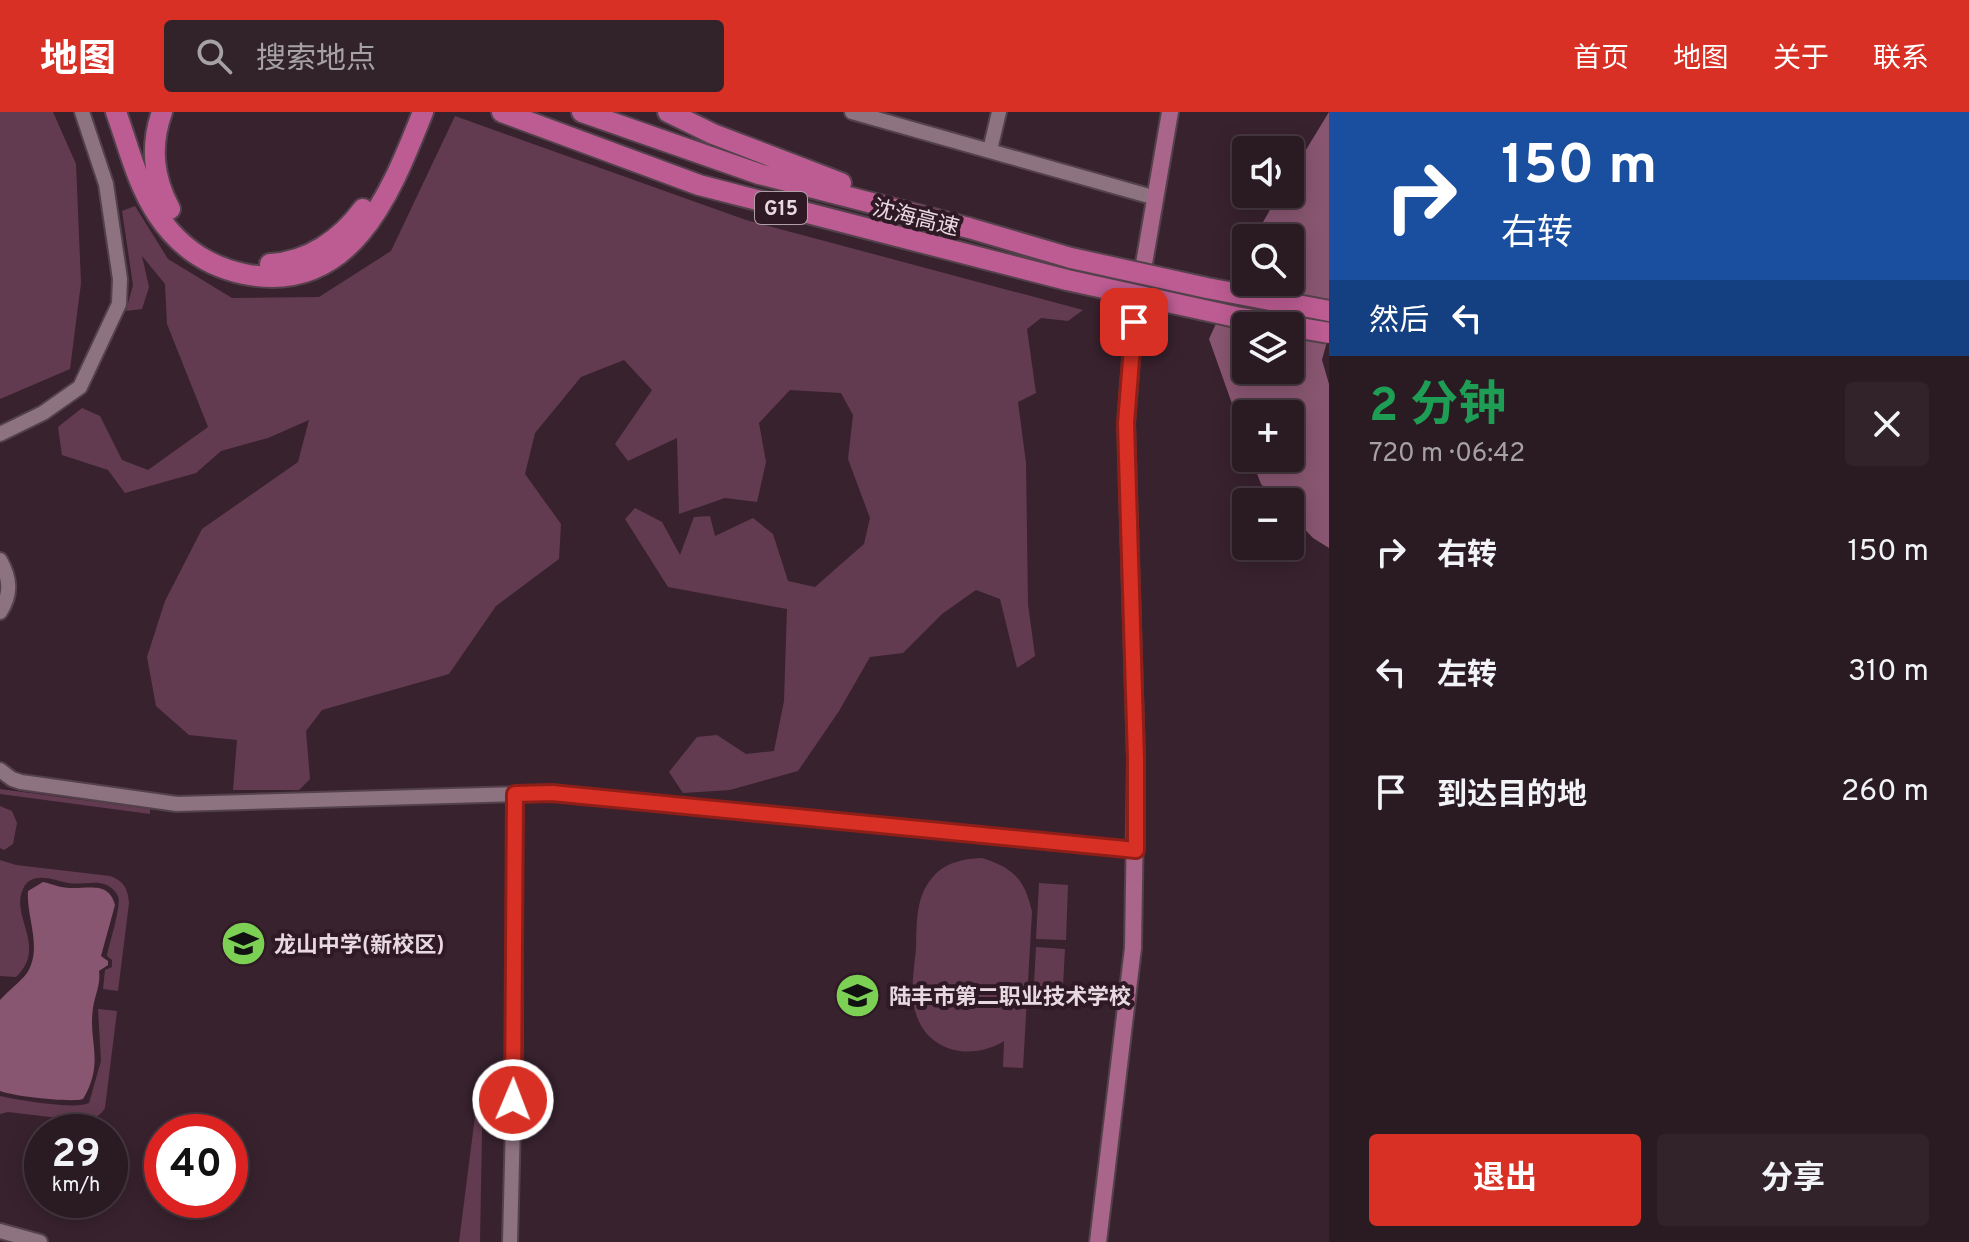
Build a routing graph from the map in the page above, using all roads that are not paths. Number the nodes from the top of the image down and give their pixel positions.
1 (82, 112) edge
2 (116, 112) edge
3 (162, 112) edge
4 (410, 112) edge
5 (423, 112) edge
6 (502, 112) edge
7 (582, 112) edge
8 (668, 112) edge
9 (852, 112) edge
10 (999, 112) edge
11 (1170, 112) edge
12 (873, 115) edge
13 (990, 150) junction
14 (1156, 198) junction
15 (969, 228) junction
16 (1329, 311) edge
17 (1329, 333) edge
18 (0, 434) edge
19 (0, 560) edge
20 (0, 612) edge
21 (0, 770) edge
22 (515, 794) junction
23 (1136, 850) junction
24 (0, 1231) edge
25 (40, 1242) edge
26 (510, 1242) edge
27 (1098, 1242) edge

1 - 18 street
2 - 5 highway
3 - 4 highway
6 - 17 highway, 沈海高速 / G15, bridge
7 - 15 highway, 沈海高速 / G15
8 - 15 highway
9 - 12 street
10 - 13 street
11 - 14 main road
12 - 13 street
13 - 14 street
14 - 23 main road
15 - 16 highway, 沈海高速 / G15, bridge
19 - 20 street
21 - 22 street
22 - 23 street
22 - 26 street
23 - 27 main road
24 - 25 street

